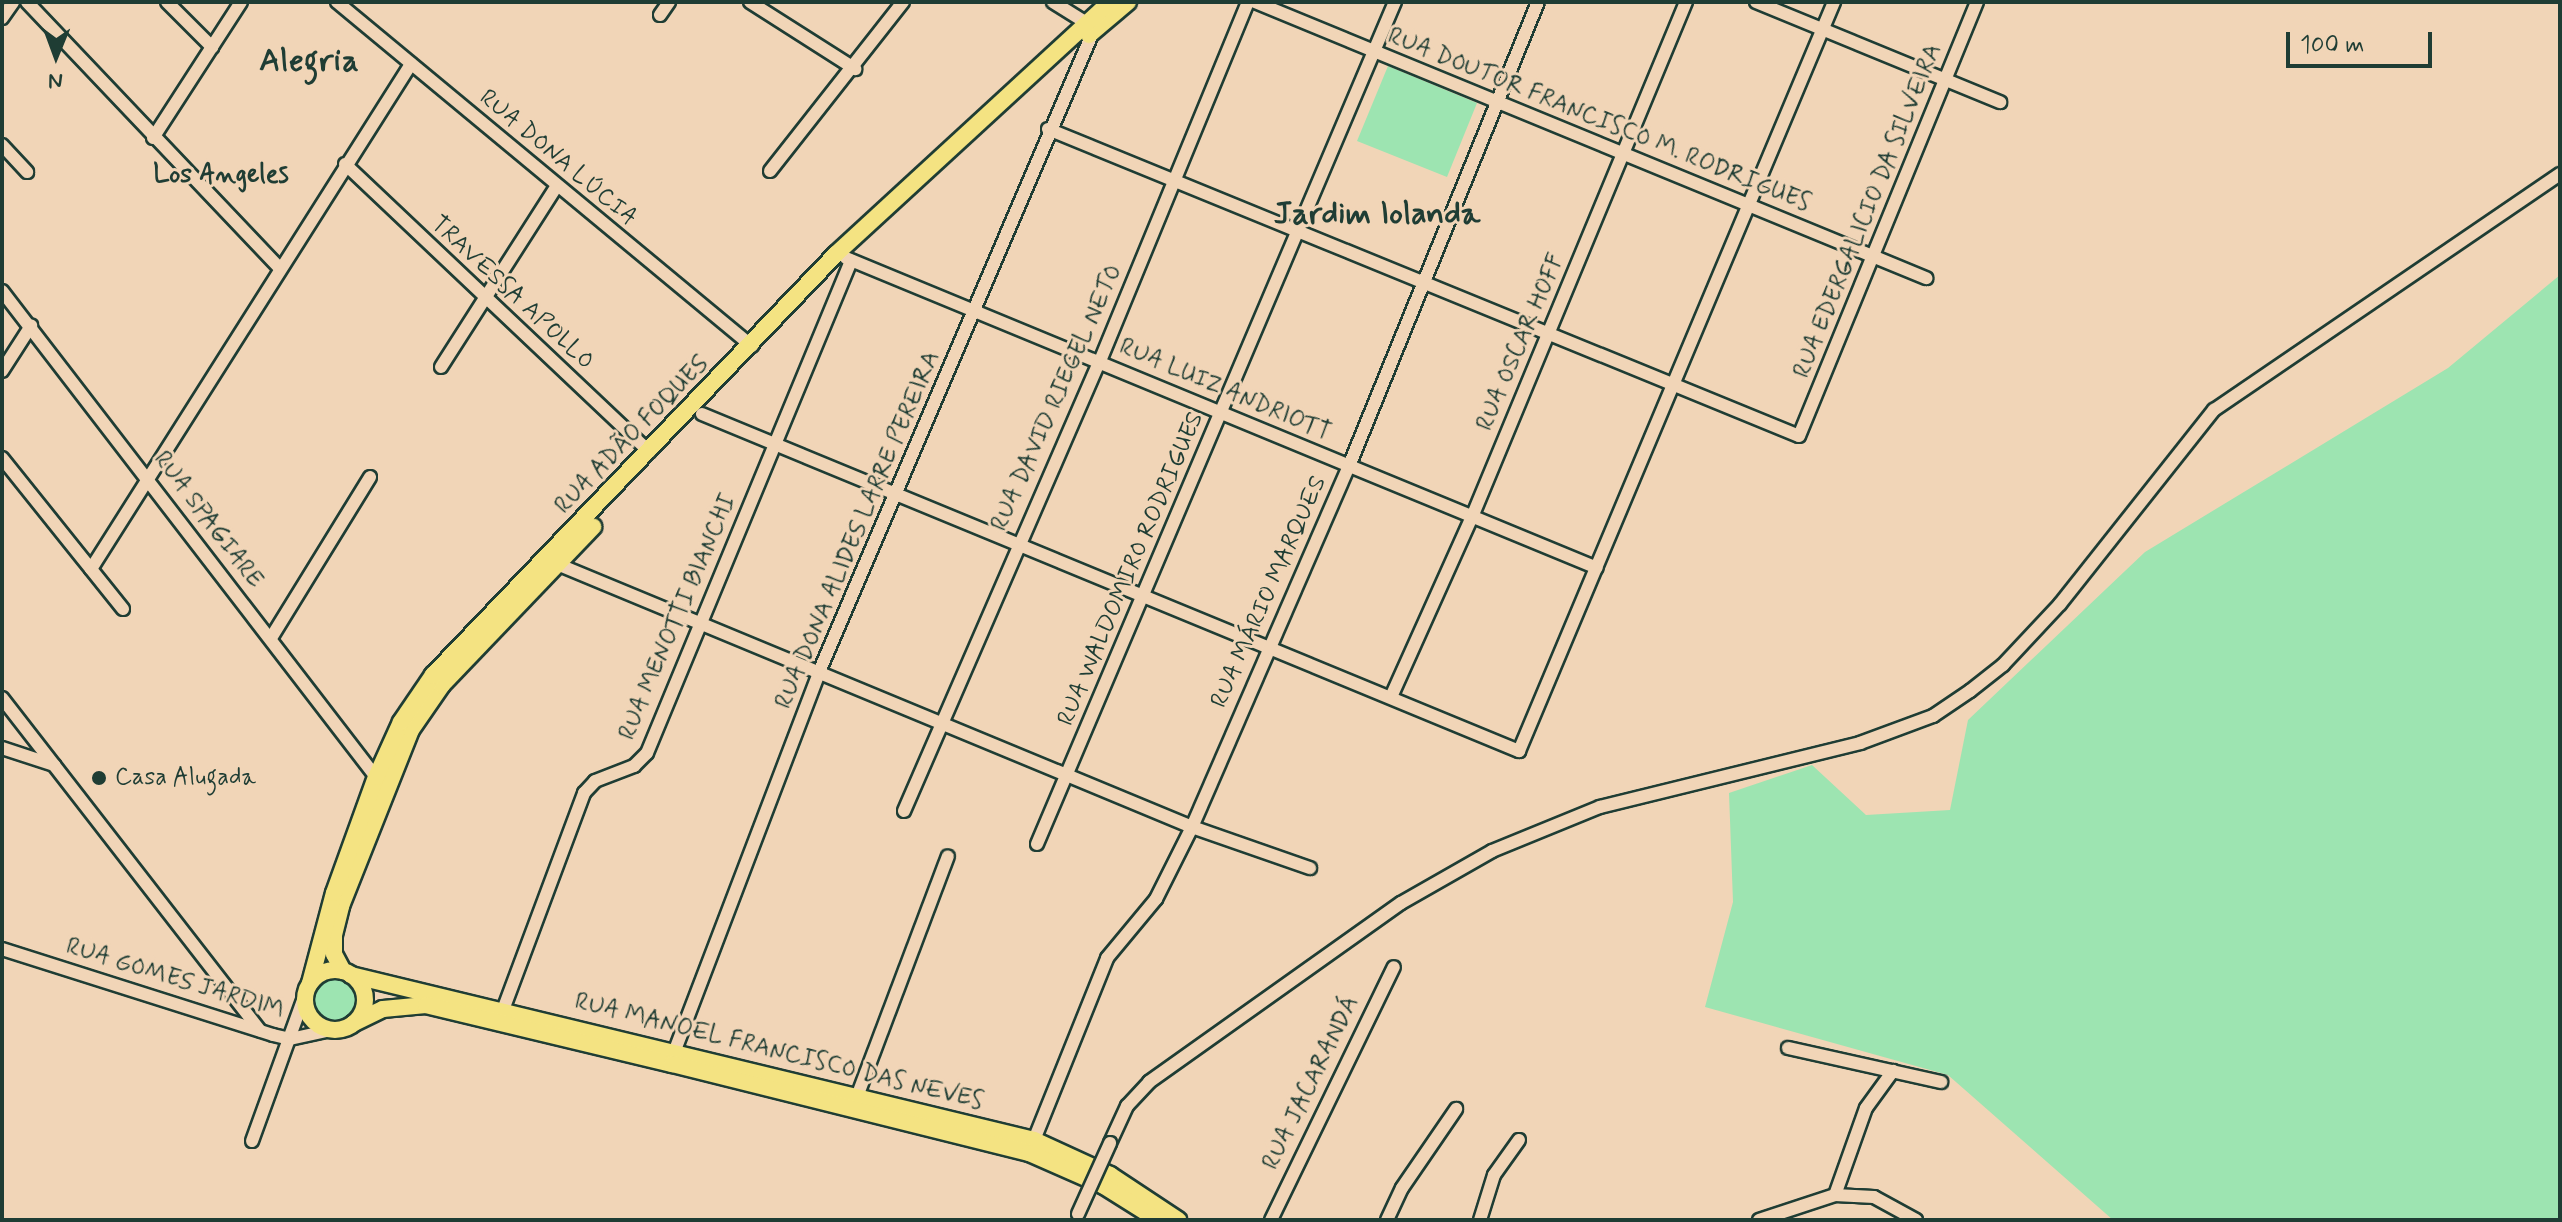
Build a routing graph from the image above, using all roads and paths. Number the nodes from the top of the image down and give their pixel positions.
1 (13, 2) edge
2 (27, 2) edge
3 (167, 2) edge
4 (241, 2) edge
5 (337, 2) edge
6 (669, 2) edge
7 (750, 2) edge
8 (903, 2) edge
9 (1053, 2) edge
10 (1110, 2) edge
11 (1128, 2) edge
12 (1248, 2) edge
13 (1255, 2) edge
14 (1395, 2) edge
15 (1538, 2) edge
16 (1686, 2) edge
17 (1756, 2) edge
18 (1834, 2) edge
19 (1977, 2) edge
20 (660, 15) dead end
21 (2, 18) edge
22 (1089, 28) junction
23 (1822, 31) junction
24 (212, 47) junction
25 (1374, 52) junction
26 (411, 64) junction
27 (855, 69) junction
28 (1946, 80) junction
29 (1497, 102) junction
30 (2000, 102) dead end
31 (1048, 129) junction
32 (153, 138) junction
33 (2, 145) edge
34 (1623, 155) junction
35 (345, 164) junction
36 (770, 171) dead end
37 (27, 172) dead end
38 (2560, 174) edge
39 (1175, 179) junction
40 (556, 187) junction
41 (1747, 205) junction
42 (1297, 230) junction
43 (1872, 254) junction
44 (845, 258) junction
45 (279, 268) junction
46 (1926, 278) dead end
47 (1424, 282) junction
48 (2, 291) edge
49 (485, 299) junction
50 (974, 310) junction
51 (31, 326) junction
52 (1548, 333) junction
53 (752, 346) junction
54 (1100, 361) junction
55 (441, 367) dead end
56 (2, 371) edge
57 (1670, 383) junction
58 (1223, 413) junction
59 (702, 414) junction
60 (773, 444) junction
61 (650, 452) junction
62 (2, 458) edge
63 (1349, 466) junction
64 (370, 477) dead end
65 (149, 478) junction
66 (896, 493) junction
67 (1472, 517) junction
68 (1017, 545) junction
69 (557, 564) junction
70 (1597, 568) junction
71 (91, 569) junction
72 (1142, 596) junction
73 (123, 609) dead end
74 (700, 624) junction
75 (271, 638) junction
76 (1267, 645) junction
77 (819, 672) junction
78 (1391, 697) junction
79 (2, 698) edge
80 (943, 722) junction
81 (2, 748) edge
82 (54, 765) junction
83 (1066, 773) junction
84 (376, 777) junction
85 (904, 811) dead end
86 (1192, 827) junction
87 (1037, 844) dead end
88 (948, 856) dead end
89 (1310, 868) dead end
90 (2, 949) edge
91 (1394, 967) dead end
92 (347, 973) junction
93 (308, 987) junction
94 (503, 1010) junction
95 (354, 1023) junction
96 (336, 1029) junction
97 (260, 1031) junction
98 (290, 1039) junction
99 (1788, 1048) dead end
100 (675, 1050) junction
101 (1893, 1071) junction
102 (1941, 1082) dead end
103 (858, 1094) junction
104 (1456, 1109) dead end
105 (1034, 1140) junction
106 (1519, 1140) dead end
107 (252, 1141) dead end
108 (1835, 1195) junction
109 (1077, 1217) edge
110 (1158, 1220) edge
111 (1178, 1220) edge
112 (1271, 1220) edge
113 (1387, 1220) edge
114 (1480, 1220) edge
115 (1759, 1220) edge
116 (1916, 1220) edge

1 - 21 street
2 - 32 street
3 - 24 street
4 - 24 street
5 - 26 street, RUA DONA LÚCIA
6 - 20 street
7 - 27 street
8 - 27 street
9 - 22 street
10 - 22 main road, RUA ADÃO FOQUES
11 - 22 main road, RUA ADÃO FOQUES
12 - 39 street, RUA DAVID RIEGEL NETO
13 - 25 street, RUA DOUTOR FRANCISCO M. RODRIGUES
14 - 25 street, RUA WALDOMIRO RODRIGUES
15 - 29 street, RUA MÁRIO MARQUES
16 - 34 street, RUA OSCAR HOFF
17 - 23 street
18 - 23 street
19 - 28 street, RUA EDERGALICIO DA SILVEIRA
22 - 31 street, RUA DONA ALIDES LARRE PEREIRA
22 - 44 main road, RUA ADÃO FOQUES
23 - 28 street
23 - 41 street
24 - 32 street
25 - 29 street, RUA DOUTOR FRANCISCO M. RODRIGUES
25 - 42 street, RUA WALDOMIRO RODRIGUES
26 - 35 street
26 - 40 street, RUA DONA LÚCIA
27 - 36 street
28 - 30 street
28 - 43 street, RUA EDERGALICIO DA SILVEIRA
29 - 34 street, RUA DOUTOR FRANCISCO M. RODRIGUES
29 - 47 street, RUA MÁRIO MARQUES
31 - 39 street
31 - 50 street, RUA DONA ALIDES LARRE PEREIRA
32 - 45 street
33 - 37 street
34 - 41 street, RUA DOUTOR FRANCISCO M. RODRIGUES
34 - 52 street, RUA OSCAR HOFF
35 - 45 street
35 - 49 street, TRAVESSA APOLLO
38 - 109 street, bridge
39 - 42 street
39 - 54 street, RUA DAVID RIEGEL NETO
40 - 49 street
40 - 53 street, RUA DONA LÚCIA
41 - 43 street, RUA DOUTOR FRANCISCO M. RODRIGUES
41 - 57 street
42 - 47 street
42 - 58 street, RUA WALDOMIRO RODRIGUES
43 - 46 street, RUA DOUTOR FRANCISCO M. RODRIGUES
43 - 57 street, RUA EDERGALICIO DA SILVEIRA
44 - 50 street, RUA LUIZ ANDRIOTT
44 - 53 main road, RUA ADÃO FOQUES
44 - 59 main road, RUA ADÃO FOQUES
44 - 60 street, RUA MENOTTI BIANCHI
45 - 65 street
47 - 52 street
47 - 63 street, RUA MÁRIO MARQUES
48 - 51 street, RUA SPAGIARE
49 - 55 street
49 - 61 street, TRAVESSA APOLLO
50 - 54 street, RUA LUIZ ANDRIOTT
50 - 66 street, RUA DONA ALIDES LARRE PEREIRA
51 - 56 street
51 - 65 street, RUA SPAGIARE
52 - 57 street
52 - 67 street, RUA OSCAR HOFF
53 - 61 main road, RUA ADÃO FOQUES
54 - 58 street, RUA LUIZ ANDRIOTT
54 - 68 street, RUA DAVID RIEGEL NETO
57 - 70 street
58 - 63 street, RUA LUIZ ANDRIOTT
58 - 72 street, RUA WALDOMIRO RODRIGUES
59 - 60 street
59 - 69 main road, RUA ADÃO FOQUES
60 - 66 street
60 - 74 street, RUA MENOTTI BIANCHI
61 - 84 main road, RUA ADÃO FOQUES
62 - 71 street
63 - 67 street, RUA LUIZ ANDRIOTT
63 - 76 street, RUA MÁRIO MARQUES
64 - 75 street
65 - 71 street
65 - 75 street, RUA SPAGIARE
66 - 68 street
66 - 77 street, RUA DONA ALIDES LARRE PEREIRA
67 - 70 street, RUA LUIZ ANDRIOTT
67 - 78 street, RUA OSCAR HOFF
68 - 72 street
68 - 80 street, RUA DAVID RIEGEL NETO
69 - 74 street
69 - 92 main road, RUA ADÃO FOQUES
70 - 78 street
71 - 73 street
72 - 76 street
72 - 83 street, RUA WALDOMIRO RODRIGUES
74 - 77 street
74 - 94 street, RUA MENOTTI BIANCHI
75 - 84 street, RUA SPAGIARE
76 - 78 street
76 - 86 street, RUA MÁRIO MARQUES
77 - 80 street
77 - 100 street, RUA DONA ALIDES LARRE PEREIRA
79 - 82 street
80 - 83 street
80 - 85 street, RUA DAVID RIEGEL NETO
81 - 82 street
82 - 97 street
83 - 86 street
83 - 87 street, RUA WALDOMIRO RODRIGUES
84 - 93 main road, RUA ADÃO FOQUES
86 - 89 street
86 - 105 street, RUA MÁRIO MARQUES
88 - 103 street
90 - 97 street, RUA GOMES JARDIM
91 - 112 street, RUA JACARANDÁ
92 - 93 main road
92 - 94 main road, RUA MANOEL FRANCISCO DAS NEVES
92 - 95 main road
93 - 96 main road
93 - 98 street, RUA ADÃO FOQUES
94 - 100 main road, RUA MANOEL FRANCISCO DAS NEVES
95 - 96 main road
95 - 110 main road, RUA MANOEL FRANCISCO DAS NEVES
96 - 98 street, RUA GOMES JARDIM
97 - 98 street, RUA GOMES JARDIM
98 - 107 street, RUA ADÃO FOQUES
99 - 101 street
100 - 103 main road, RUA MANOEL FRANCISCO DAS NEVES
101 - 102 street
101 - 108 street
103 - 105 main road, RUA MANOEL FRANCISCO DAS NEVES
104 - 113 street
105 - 111 main road, RUA MANOEL FRANCISCO DAS NEVES
106 - 114 street
108 - 115 street
108 - 116 street

